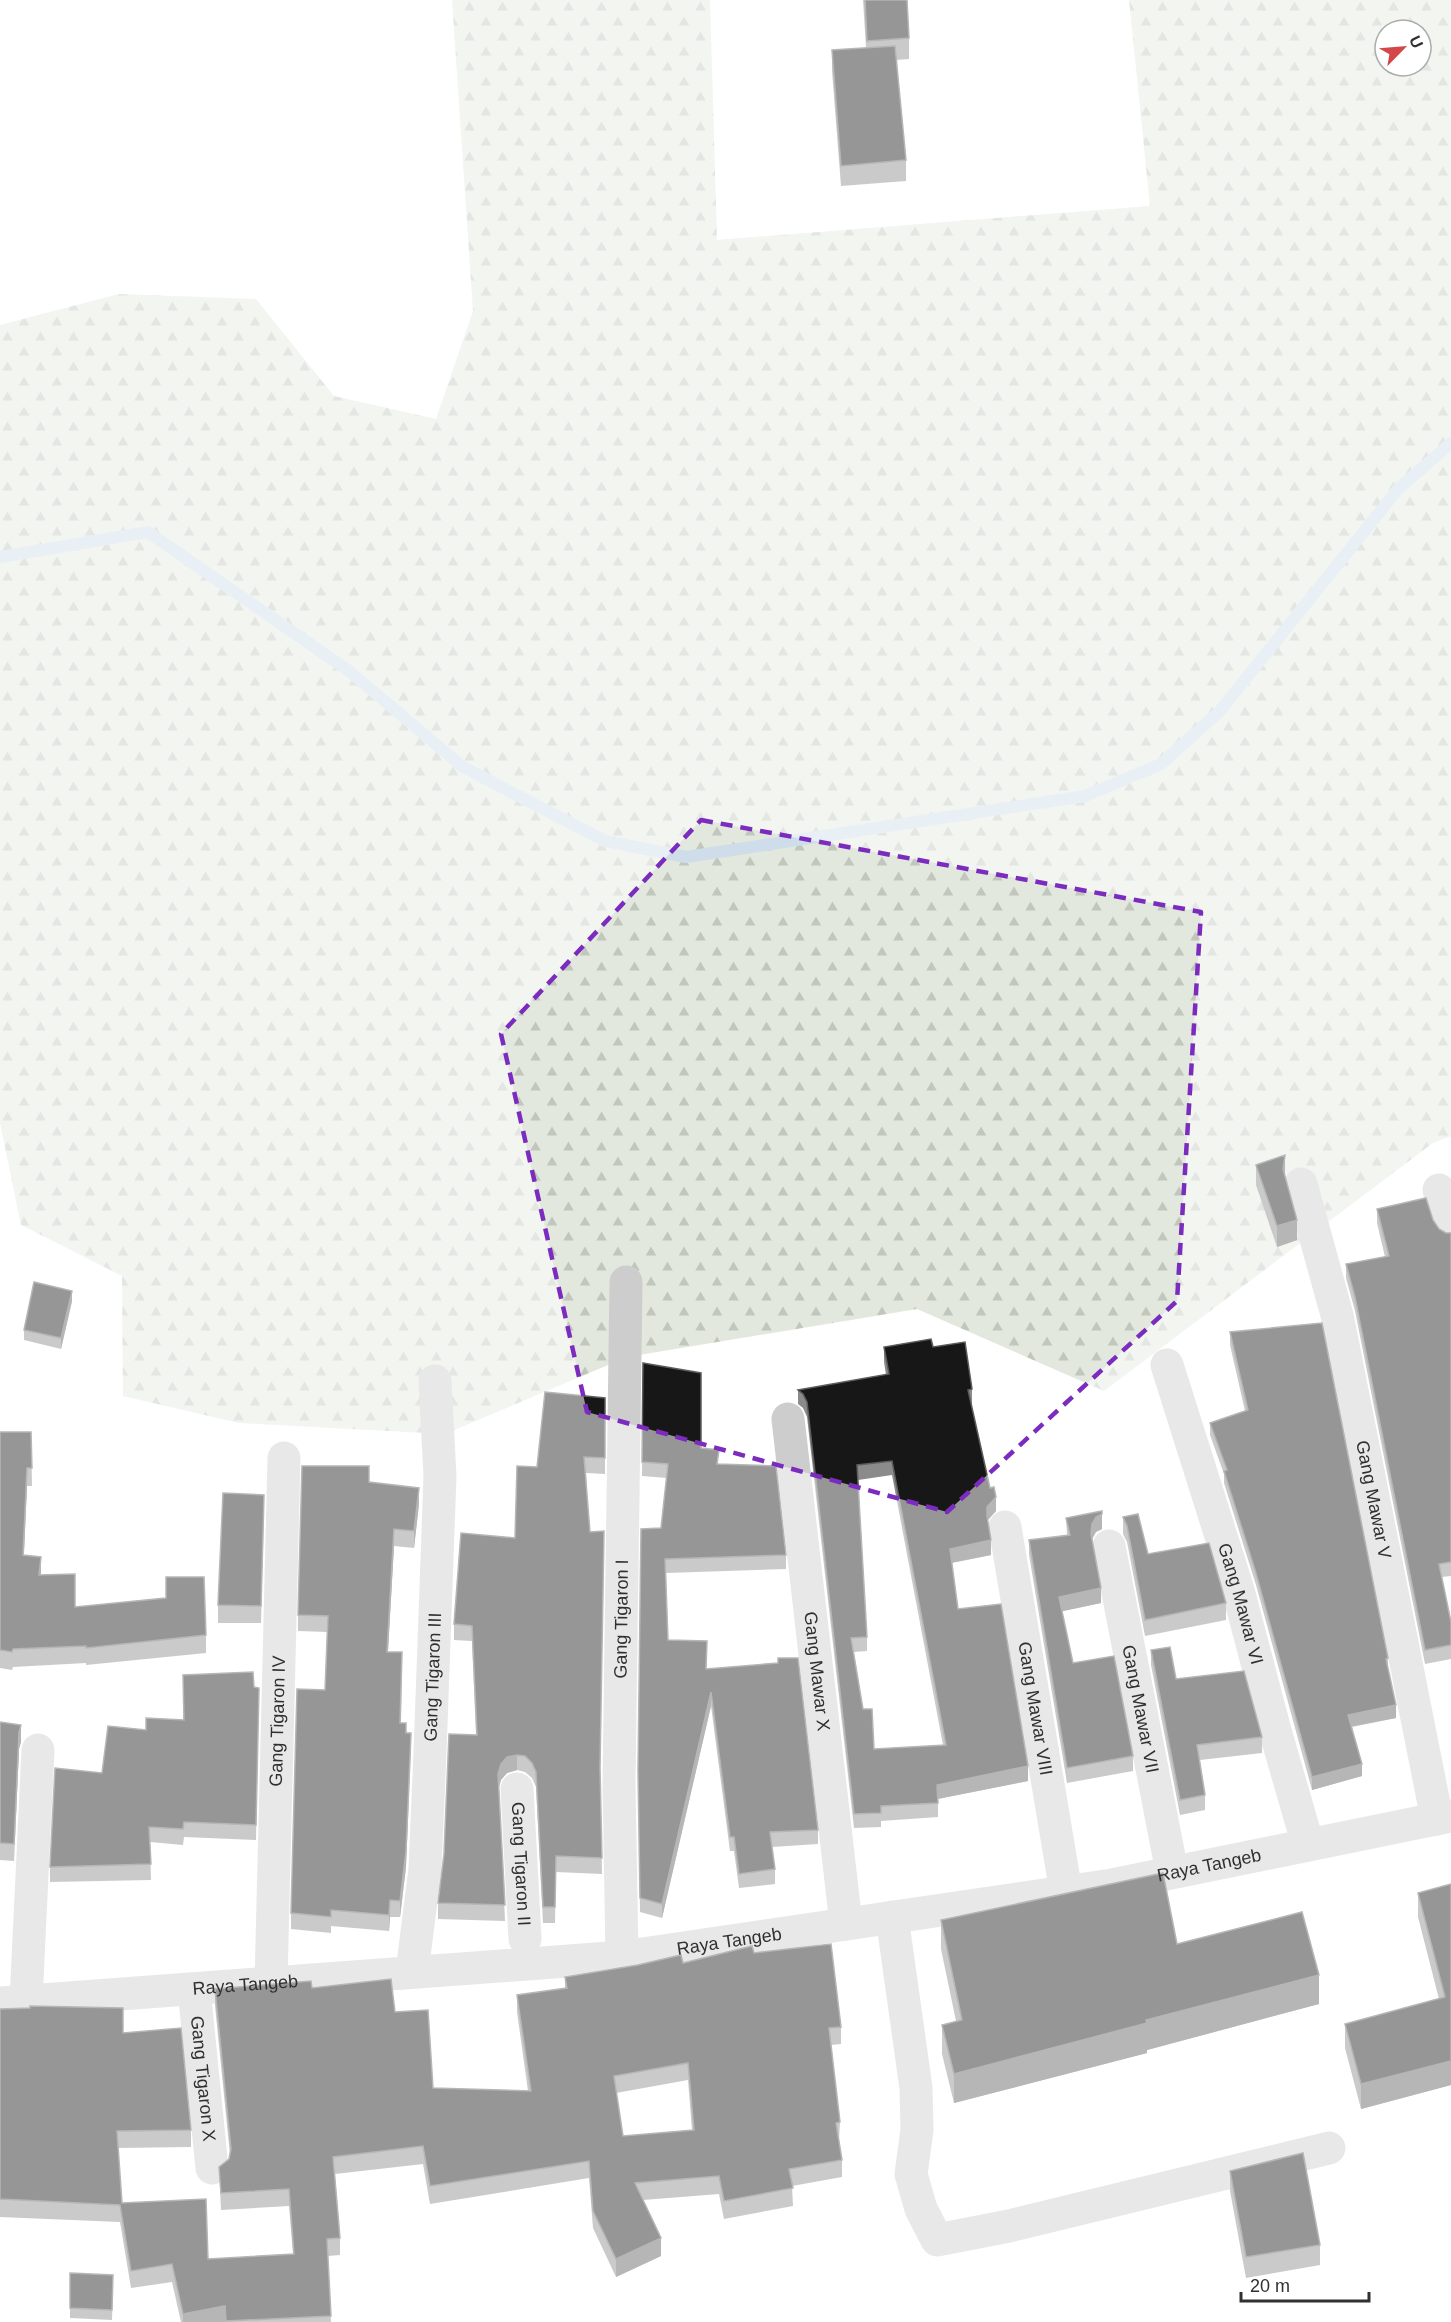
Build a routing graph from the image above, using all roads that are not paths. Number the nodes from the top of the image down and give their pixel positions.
1 (1301, 1184) dead end
2 (1439, 1190) dead end
3 (1451, 1229) edge
4 (626, 1282) dead end
5 (1167, 1365) dead end
6 (435, 1382) dead end
7 (788, 1419) dead end
8 (284, 1458) dead end
9 (1005, 1527) dead end
10 (1109, 1546) dead end
11 (38, 1750) dead end
12 (517, 1789) dead end
13 (1444, 1817) edge
14 (1308, 1845) junction
15 (1172, 1872) junction
16 (1066, 1892) junction
17 (892, 1917) junction
18 (846, 1924) junction
19 (525, 1939) dead end
20 (622, 1957) junction
21 (411, 1972) junction
22 (271, 1983) junction
23 (194, 1989) junction
24 (13, 2002) edge
25 (1329, 2148) dead end
26 (212, 2168) dead end

1 - 13 street, Gang Mawar V
2 - 3 street
4 - 20 street, Gang Tigaron I
5 - 14 street, Gang Mawar VI
6 - 21 street, Gang Tigaron III
7 - 18 street, Gang Mawar X
8 - 22 street, Gang Tigaron IV
9 - 16 street, Gang Mawar VIII
10 - 15 street, Gang Mawar VII
11 - 24 street
12 - 19 street, Gang Tigaron II
13 - 14 street, Raya Tangeb
14 - 15 street, Raya Tangeb
15 - 16 street, Raya Tangeb
16 - 17 street, Raya Tangeb
17 - 18 street, Raya Tangeb
17 - 25 street
18 - 20 street, Raya Tangeb
20 - 21 street, Raya Tangeb
21 - 22 street, Raya Tangeb
22 - 23 street, Raya Tangeb
23 - 24 street, Raya Tangeb
23 - 26 street, Gang Tigaron X

